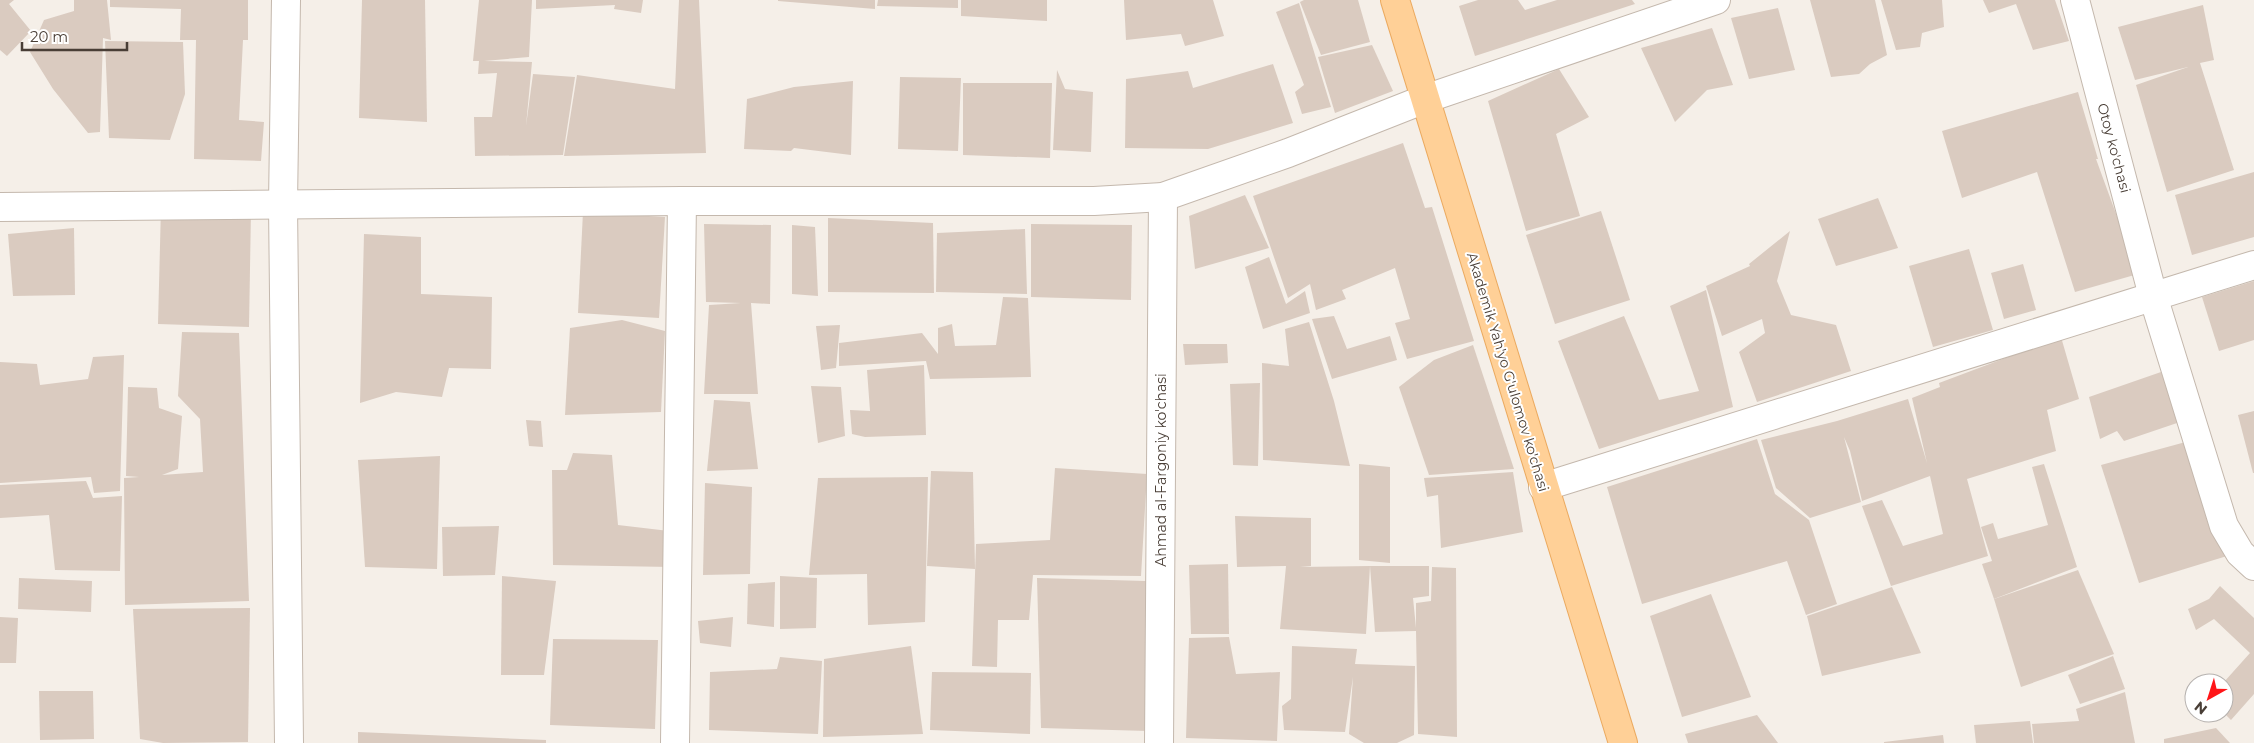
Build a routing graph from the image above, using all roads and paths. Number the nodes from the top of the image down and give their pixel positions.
1 (286, 0) edge
2 (1395, 0) edge
3 (1716, 0) edge
4 (2074, 0) edge
5 (1424, 99) junction
6 (1163, 197) junction
7 (682, 200) junction
8 (283, 204) junction
9 (0, 207) edge
10 (2254, 265) edge
11 (2153, 296) junction
12 (1544, 487) junction
13 (2254, 566) edge
14 (289, 743) edge
15 (675, 743) edge
16 (1159, 743) edge
17 (1623, 743) edge

1 - 8 street
2 - 5 main road, Akademik Yah'yo G'ulomov ko'chasi
3 - 5 street
4 - 11 street, Otoy ko'chasi
5 - 6 street
5 - 12 main road, Akademik Yah'yo G'ulomov ko'chasi
6 - 7 street
6 - 16 street, Ahmad al-Fargoniy ko'chasi
7 - 8 street
7 - 15 street
8 - 9 street
8 - 14 street
10 - 11 street
11 - 12 street
11 - 13 street, Otoy ko'chasi
12 - 17 main road, Akademik Yah'yo G'ulomov ko'chasi

